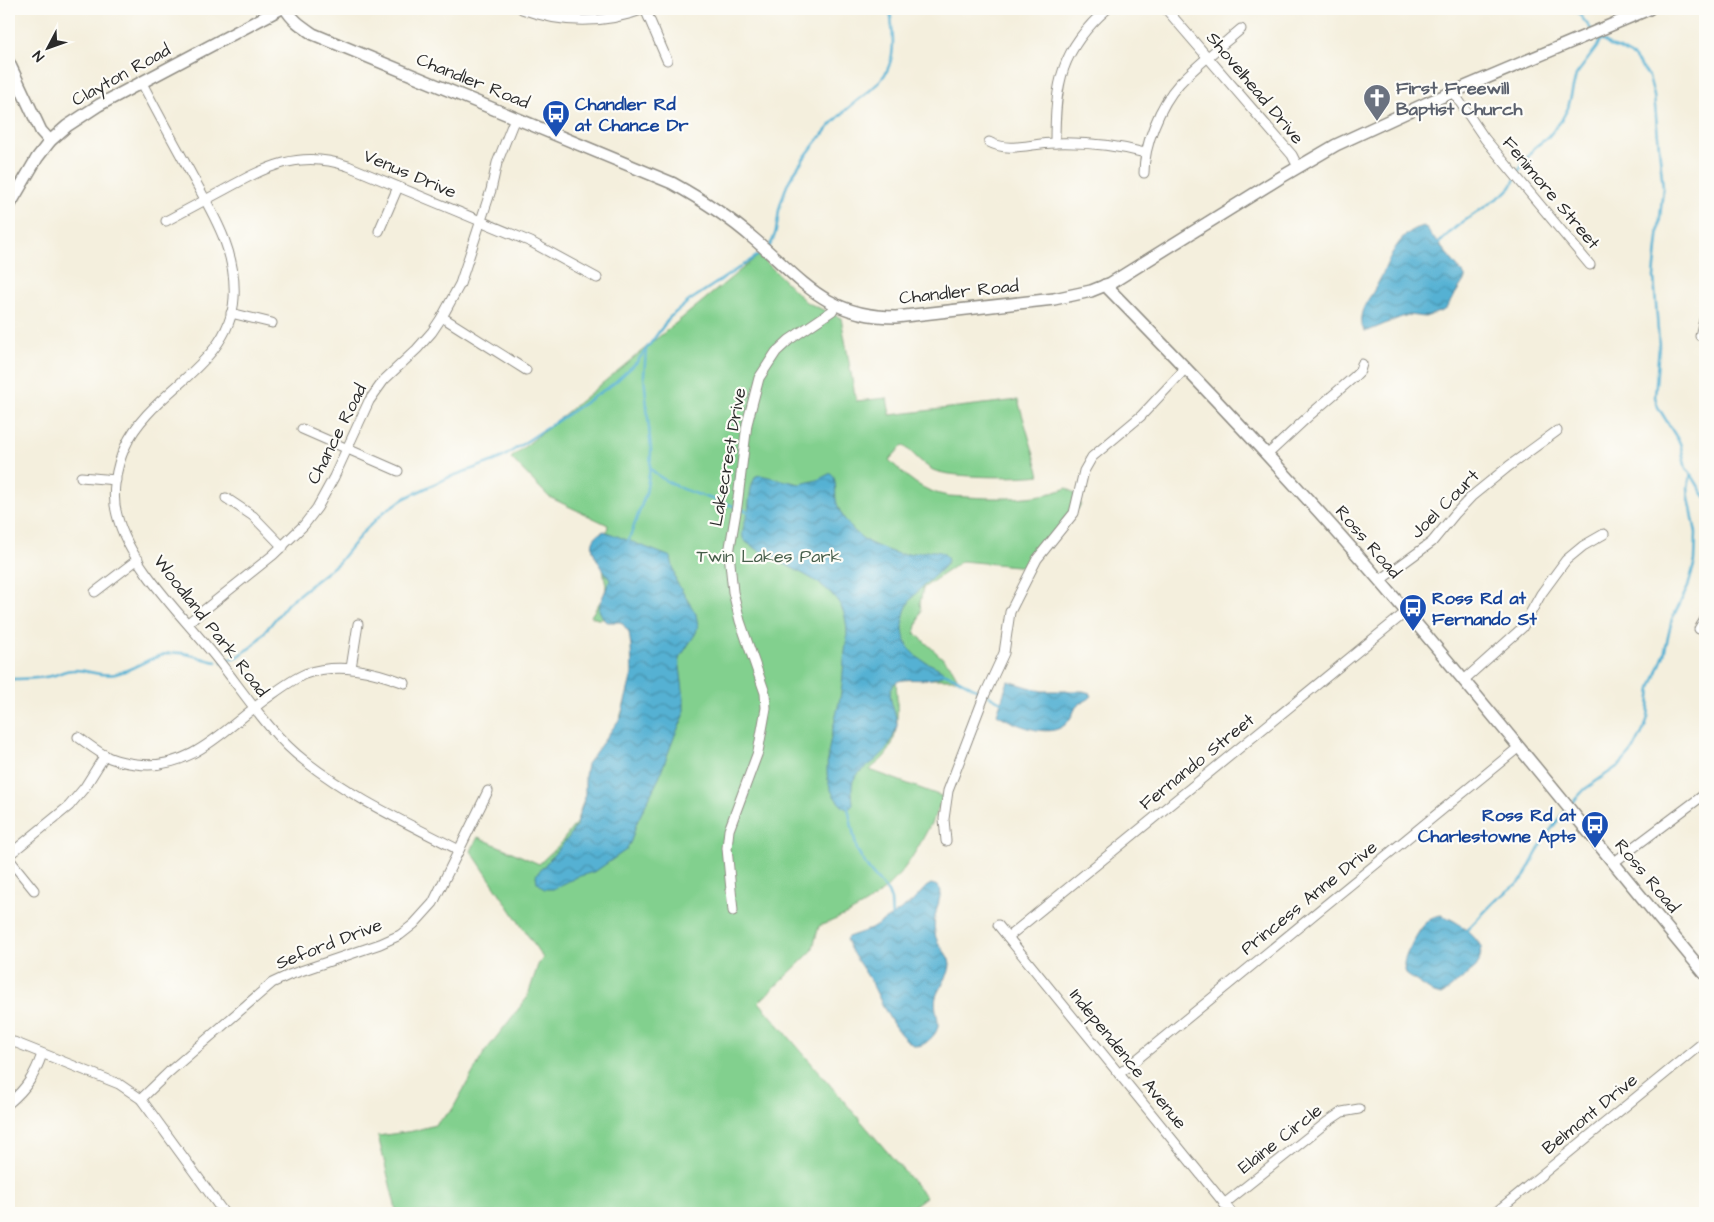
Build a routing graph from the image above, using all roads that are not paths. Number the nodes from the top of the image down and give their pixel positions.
1 (280, 9) edge
2 (286, 9) edge
3 (522, 9) edge
4 (645, 9) edge
5 (1108, 9) edge
6 (1166, 9) edge
7 (1649, 9) edge
8 (1240, 29) dead end
9 (1208, 58) junction
10 (667, 60) dead end
11 (9, 62) edge
12 (142, 83) junction
13 (1453, 92) junction
14 (515, 118) junction
15 (50, 141) junction
16 (989, 142) dead end
17 (1055, 143) junction
18 (1145, 153) junction
19 (1298, 167) junction
20 (1144, 173) dead end
21 (398, 187) junction
22 (205, 200) junction
23 (9, 206) edge
24 (166, 221) dead end
25 (481, 221) junction
26 (379, 231) dead end
27 (1590, 265) dead end
28 (597, 278) dead end
29 (1105, 285) junction
30 (836, 304) junction
31 (231, 313) junction
32 (1705, 316) edge
33 (442, 317) junction
34 (272, 323) dead end
35 (1700, 336) dead end
36 (1362, 364) dead end
37 (1186, 368) junction
38 (526, 370) dead end
39 (302, 429) dead end
40 (1558, 431) dead end
41 (347, 448) junction
42 (1267, 455) junction
43 (398, 470) dead end
44 (81, 477) dead end
45 (116, 480) junction
46 (226, 498) dead end
47 (1604, 534) dead end
48 (283, 547) junction
49 (138, 559) junction
50 (1379, 580) junction
51 (95, 592) dead end
52 (1406, 612) junction
53 (1705, 619) edge
54 (188, 623) junction
55 (358, 624) dead end
56 (1699, 629) dead end
57 (351, 668) junction
58 (1464, 680) junction
59 (405, 683) dead end
60 (254, 707) junction
61 (78, 737) dead end
62 (1519, 747) junction
63 (105, 755) junction
64 (488, 791) dead end
65 (1705, 794) edge
66 (946, 841) dead end
67 (459, 850) junction
68 (9, 857) edge
69 (1614, 863) junction
70 (34, 890) dead end
71 (733, 911) dead end
72 (998, 925) dead end
73 (1008, 937) junction
74 (1705, 974) edge
75 (1705, 1041) edge
76 (14, 1042) dead end
77 (42, 1054) junction
78 (1119, 1074) junction
79 (141, 1099) junction
80 (9, 1103) edge
81 (1359, 1108) dead end
82 (1224, 1204) junction
83 (224, 1213) edge
84 (1232, 1213) edge
85 (1495, 1213) edge

1 - 12 street, Clayton Road
2 - 14 street, Chandler Road
3 - 4 street
4 - 10 street
5 - 17 street
6 - 9 street, Shovelhead Drive
7 - 13 street, Chandler Road
8 - 9 street
9 - 18 street
9 - 19 street, Shovelhead Drive
11 - 15 street
12 - 15 street, Clayton Road
12 - 22 street, Woodland Park Road
13 - 19 street, Chandler Road
13 - 27 street, Fenimore Street
14 - 25 street, Chance Road
14 - 30 street, Chandler Road
15 - 23 street, Clayton Road
16 - 17 street
17 - 18 street
18 - 20 street
19 - 29 street, Chandler Road
21 - 22 street, Venus Drive
21 - 25 street, Venus Drive
21 - 26 street
22 - 24 street, Venus Drive
22 - 31 street, Woodland Park Road
25 - 28 street, Venus Drive
25 - 33 street, Chance Road
29 - 30 street, Chandler Road
29 - 37 street, Ross Road
30 - 71 street, Lakecrest Drive
31 - 34 street
31 - 45 street, Woodland Park Road
32 - 35 street
33 - 38 street
33 - 41 street, Chance Road
36 - 42 street
37 - 42 street, Ross Road
37 - 66 street
39 - 41 street
40 - 50 street, Joel Court
41 - 43 street
41 - 48 street, Chance Road
42 - 50 street, Ross Road
44 - 45 street
45 - 49 street, Woodland Park Road
46 - 48 street
47 - 58 street
48 - 54 street, Chance Road
49 - 51 street
49 - 54 street, Woodland Park Road
50 - 52 street, Ross Road
52 - 58 street, Ross Road
52 - 73 street, Fernando Street
53 - 56 street
54 - 60 street, Woodland Park Road
55 - 57 street
57 - 59 street
57 - 60 street
58 - 62 street, Ross Road
60 - 63 street
60 - 67 street, Woodland Park Road
61 - 63 street
62 - 69 street, Ross Road
62 - 78 street, Princess Anne Drive
63 - 68 street
64 - 67 street, Seford Drive
65 - 69 street
67 - 79 street, Seford Drive
68 - 70 street
69 - 74 street, Ross Road
72 - 73 street, Independence Avenue
73 - 78 street, Independence Avenue
75 - 85 street, Belmont Drive
76 - 77 street
77 - 79 street
77 - 80 street
78 - 82 street, Independence Avenue
79 - 83 street
81 - 82 street, Elaine Circle
82 - 84 street, Independence Avenue

